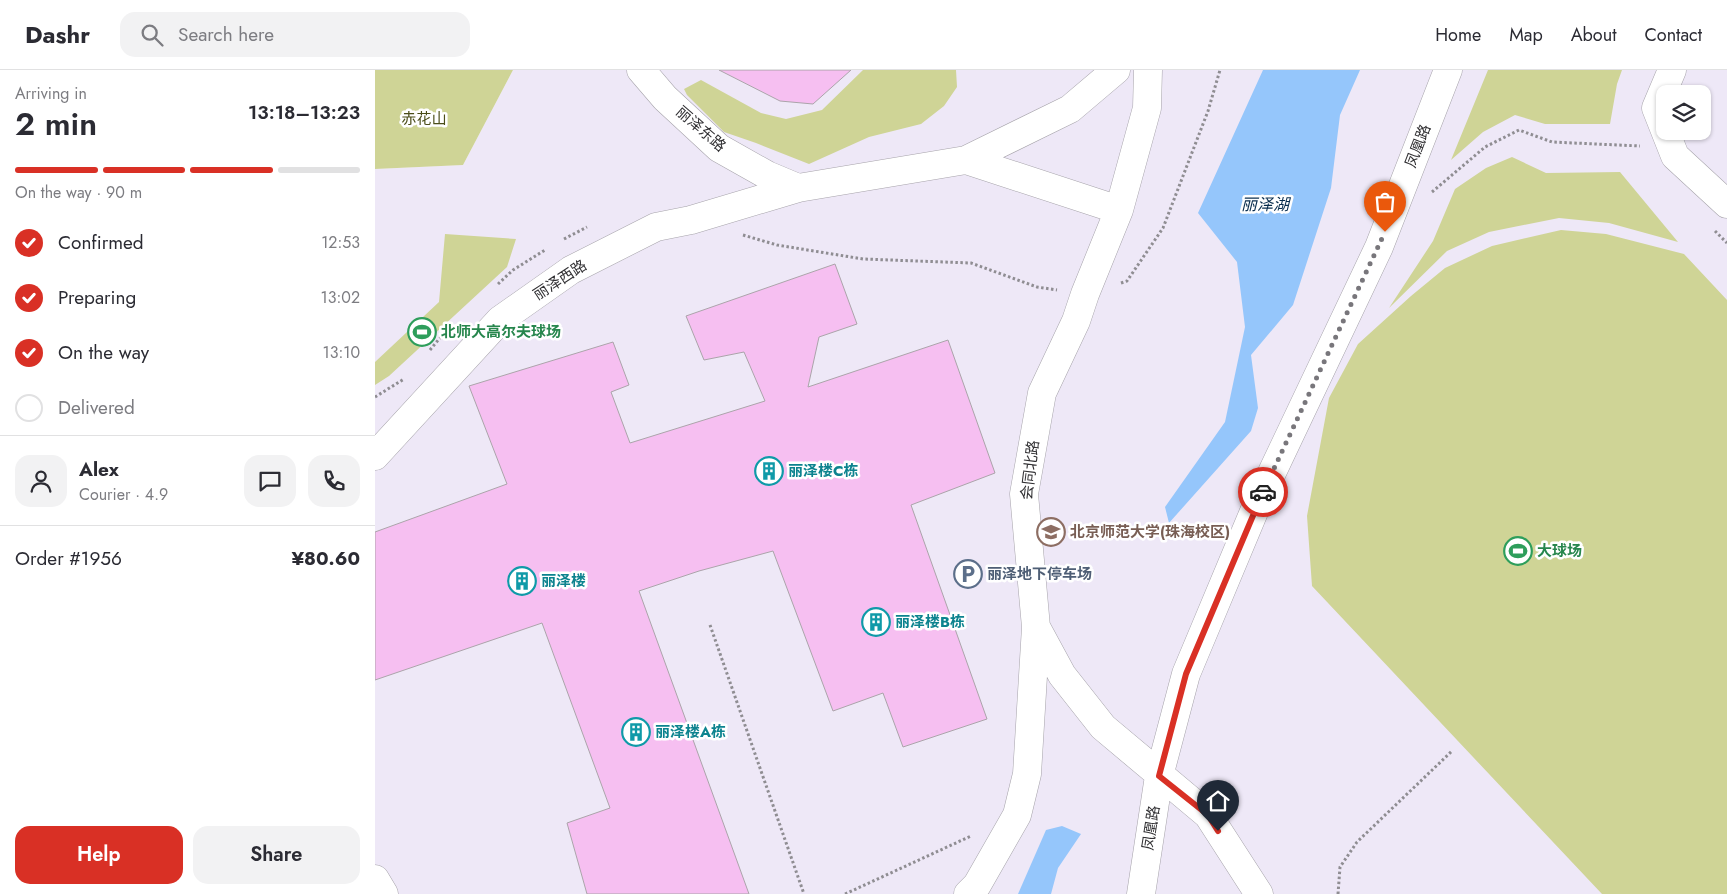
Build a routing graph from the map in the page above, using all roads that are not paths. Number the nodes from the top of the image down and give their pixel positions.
1 (641, 70) edge
2 (1116, 70) edge
3 (1148, 70) edge
4 (1448, 70) edge
5 (1672, 70) edge
6 (966, 160) junction
7 (798, 188) junction
8 (1727, 204) edge
9 (1119, 210) junction
10 (375, 456) edge
11 (1036, 628) junction
12 (1159, 776) junction
13 (375, 879) edge
14 (384, 894) edge
15 (968, 894) edge
16 (1141, 894) edge
17 (1259, 894) edge

1 - 7 street, 丽泽东路
2 - 6 street
3 - 9 street, 会同北路
4 - 12 street, 凤凰路
5 - 8 street
6 - 7 street, 丽泽西路
6 - 9 street
7 - 10 street, 丽泽西路
9 - 11 street, 会同北路
11 - 12 street, 会同北路
11 - 15 street
12 - 16 street, 凤凰路
12 - 17 street, 会同北路
13 - 14 street

